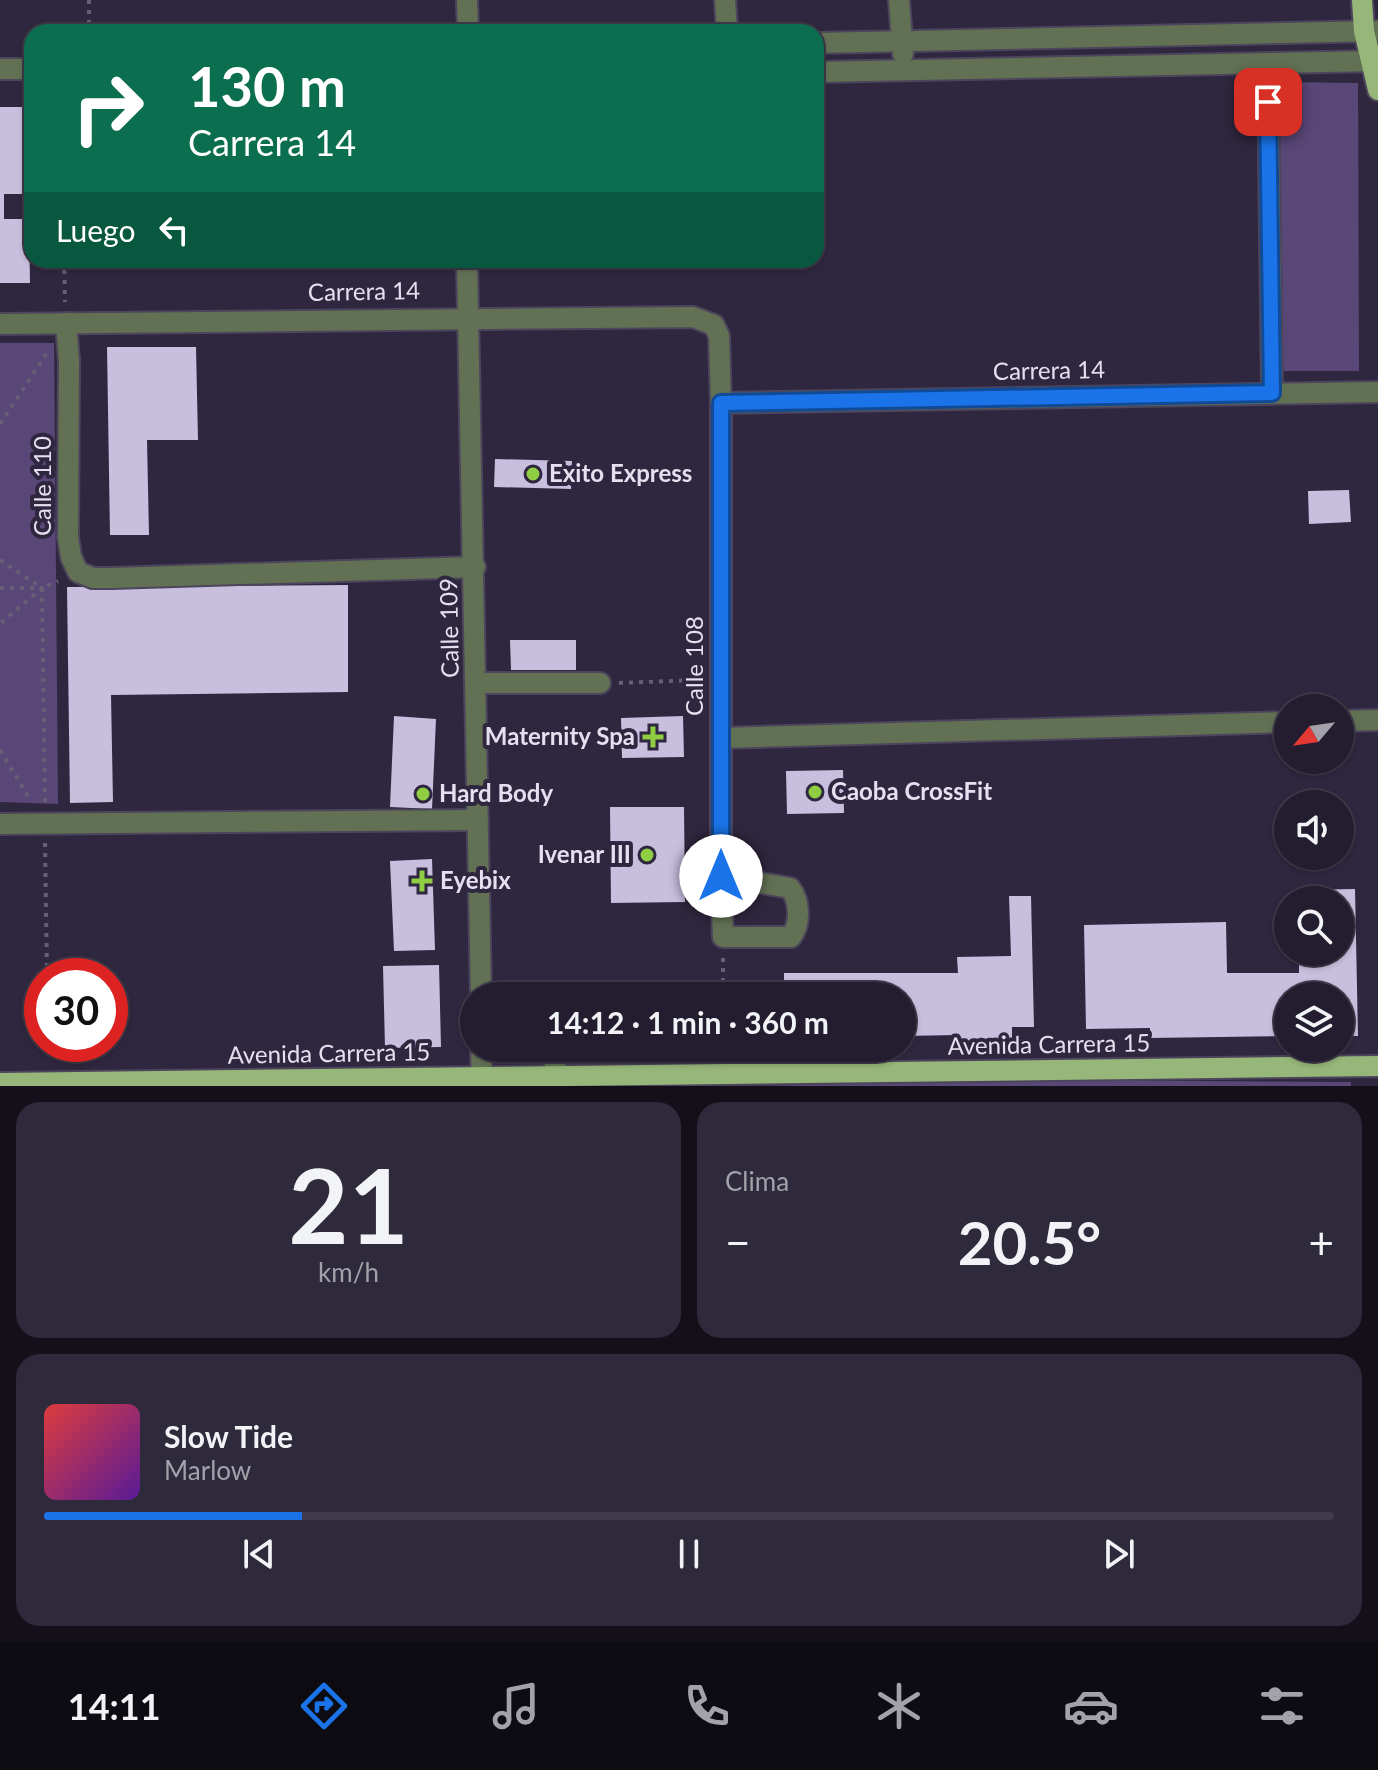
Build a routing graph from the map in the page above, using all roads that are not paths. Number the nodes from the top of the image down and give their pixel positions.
1 (467, 0) edge
2 (725, 0) edge
3 (899, 0) edge
4 (1362, 0) edge
5 (468, 24) edge
6 (726, 24) edge
7 (1371, 31) edge
8 (902, 41) junction
9 (824, 43) edge
10 (1375, 61) edge
11 (1268, 66) junction
12 (0, 69) edge
13 (24, 69) edge
14 (904, 70) junction
15 (824, 72) edge
16 (1378, 90) edge
17 (467, 268) edge
18 (467, 316) junction
19 (66, 323) junction
20 (0, 324) edge
21 (719, 336) joint
22 (1378, 392) edge
23 (1272, 393) junction
24 (721, 403) junction
25 (475, 567) junction
26 (477, 683) junction
27 (600, 683) road end
28 (1378, 720) edge
29 (1354, 721) edge
30 (1274, 722) edge
31 (721, 738) junction
32 (478, 820) junction
33 (0, 824) edge
34 (721, 876) junction
35 (481, 982) edge
36 (481, 1062) edge
37 (554, 1062) edge
38 (1378, 1066) edge
39 (558, 1077) junction
40 (482, 1082) edge
41 (0, 1083) edge

1 - 5 street
2 - 6 street
3 - 8 street
4 - 7 main road
7 - 8 street
7 - 10 main road
8 - 9 street
8 - 14 street
10 - 11 street
10 - 16 main road
11 - 14 street
11 - 23 street
12 - 13 street
14 - 15 street
17 - 18 street, Calle 109
18 - 19 street, Carrera 14
18 - 21 street, Carrera 14
18 - 25 street, Calle 109
19 - 20 street, Carrera 14
19 - 25 street, Calle 110
21 - 24 street, Calle 108
22 - 23 street, Carrera 14
23 - 24 street, Carrera 14
24 - 31 street, Calle 108
25 - 26 street, Calle 109
26 - 27 street
26 - 32 street, Calle 109
28 - 29 street
30 - 31 street
31 - 34 street, Calle 108
32 - 33 street
32 - 35 street, Calle 109
34 - 34 street, Calle 108
36 - 40 street
37 - 39 street
38 - 39 main road, Avenida Carrera 15
39 - 40 main road, Avenida Carrera 15
40 - 41 main road, Avenida Carrera 15

